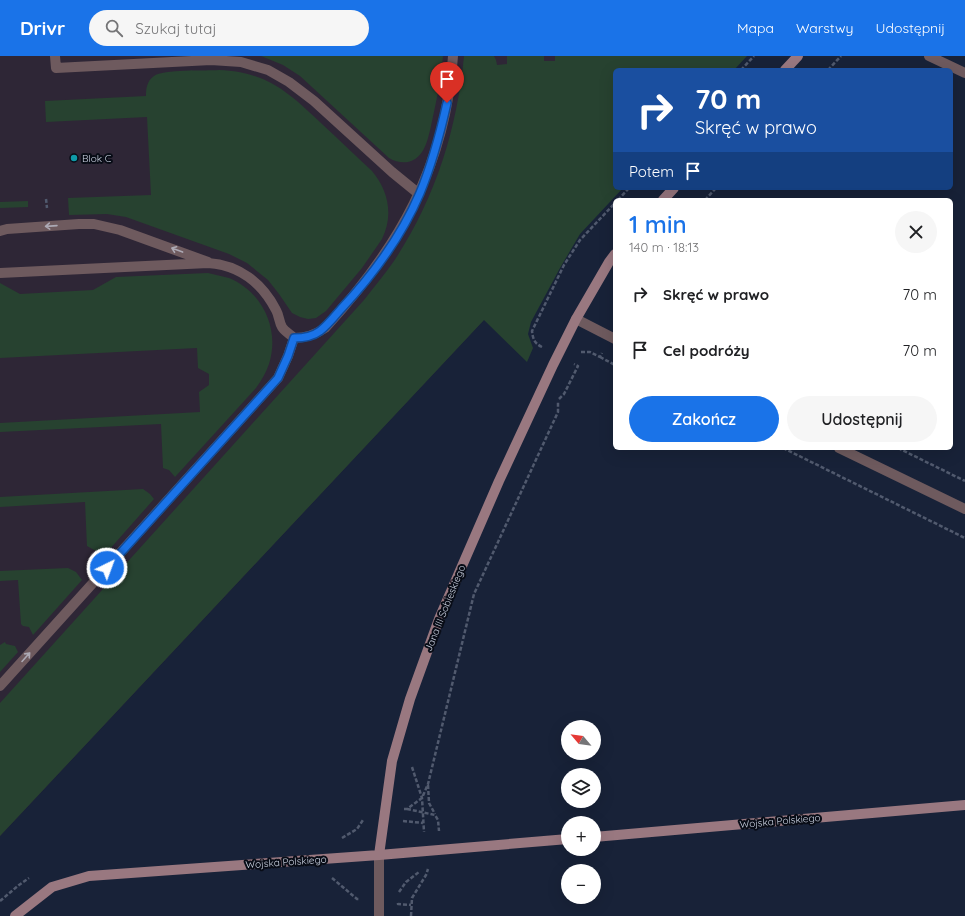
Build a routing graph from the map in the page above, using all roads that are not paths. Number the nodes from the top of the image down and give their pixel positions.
1 (55, 56) edge
2 (453, 56) edge
3 (798, 56) edge
4 (929, 56) edge
5 (787, 68) edge
6 (965, 73) edge
7 (672, 190) edge
8 (419, 194) junction
9 (665, 198) edge
10 (0, 231) edge
11 (613, 257) edge
12 (214, 264) junction
13 (0, 273) edge
14 (576, 319) junction
15 (294, 338) junction
16 (613, 338) edge
17 (843, 450) edge
18 (965, 509) edge
19 (0, 686) edge
20 (965, 805) edge
21 (601, 836) edge
22 (561, 840) edge
23 (379, 855) junction
24 (15, 916) edge
25 (379, 916) edge

1 - 8 street
2 - 8 street
3 - 5 street
4 - 6 street
7 - 9 street
8 - 15 street
12 -> 10 street
11 - 14 street, Jana III Sobieskiego
12 - 13 street
12 - 15 street
14 - 16 street
14 - 23 street, Jana III Sobieskiego
19 -> 15 street
17 - 18 street
20 - 21 street, Wojska Polskiego
22 - 23 street, Wojska Polskiego
23 - 24 street, Wojska Polskiego
23 - 25 street, Jana III Sobieskiego

